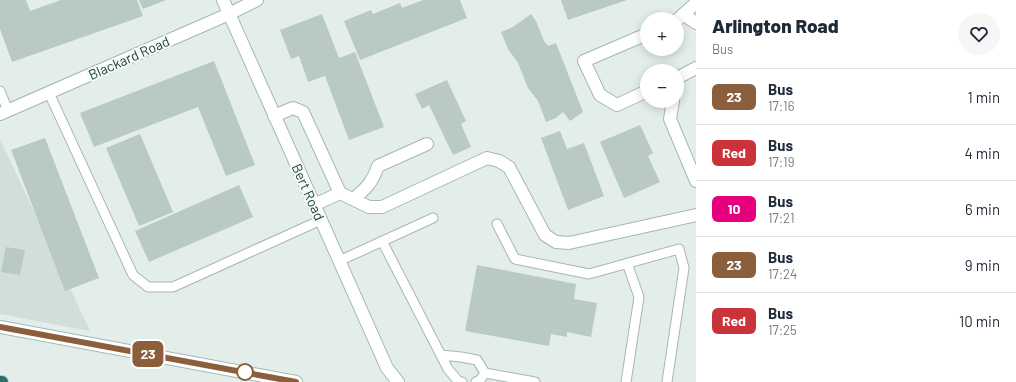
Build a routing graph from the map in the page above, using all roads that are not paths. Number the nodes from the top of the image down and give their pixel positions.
1 (223, 0) edge
2 (257, 0) edge
3 (696, 3) edge
4 (229, 14) junction
5 (684, 14) edge
6 (684, 18) edge
7 (696, 23) edge
8 (640, 37) edge
9 (696, 68) edge
10 (684, 74) edge
11 (0, 90) edge
12 (50, 93) junction
13 (640, 94) edge
14 (672, 108) edge
15 (4, 113) edge
16 (274, 116) junction
17 (427, 144) dead end
18 (696, 180) edge
19 (340, 193) junction
20 (353, 199) junction
21 (314, 205) junction
22 (696, 216) edge
23 (433, 218) dead end
24 (321, 220) junction
25 (497, 224) dead end
26 (382, 241) junction
27 (339, 261) junction
28 (627, 263) junction
29 (0, 327) edge
30 (441, 355) junction
31 (485, 373) junction
32 (296, 382) edge
33 (398, 382) edge
34 (462, 382) edge
35 (476, 382) edge
36 (535, 382) edge
37 (626, 382) edge
38 (667, 382) edge

1 - 4 street, Bert Road
2 - 4 street, Blackard Road
3 - 5 street
4 - 12 street, Blackard Road
4 - 16 street, Bert Road
6 - 7 street
8 - 13 street
9 - 10 street
11 - 15 lane
12 - 15 street, Blackard Road
12 - 24 lane
14 - 18 street
16 - 19 street
16 - 21 street, Bert Road
17 - 20 street
19 - 20 street
19 - 21 street
20 - 22 street
21 - 24 street, Bert Road
23 - 26 lane
24 - 27 street, Bert Road
25 - 28 lane
26 - 27 lane
26 - 30 lane
27 - 33 street, Bert Road
28 - 37 lane
28 - 38 lane
29 - 32 street
30 - 31 lane
30 - 34 lane
31 - 35 lane
31 - 36 lane

